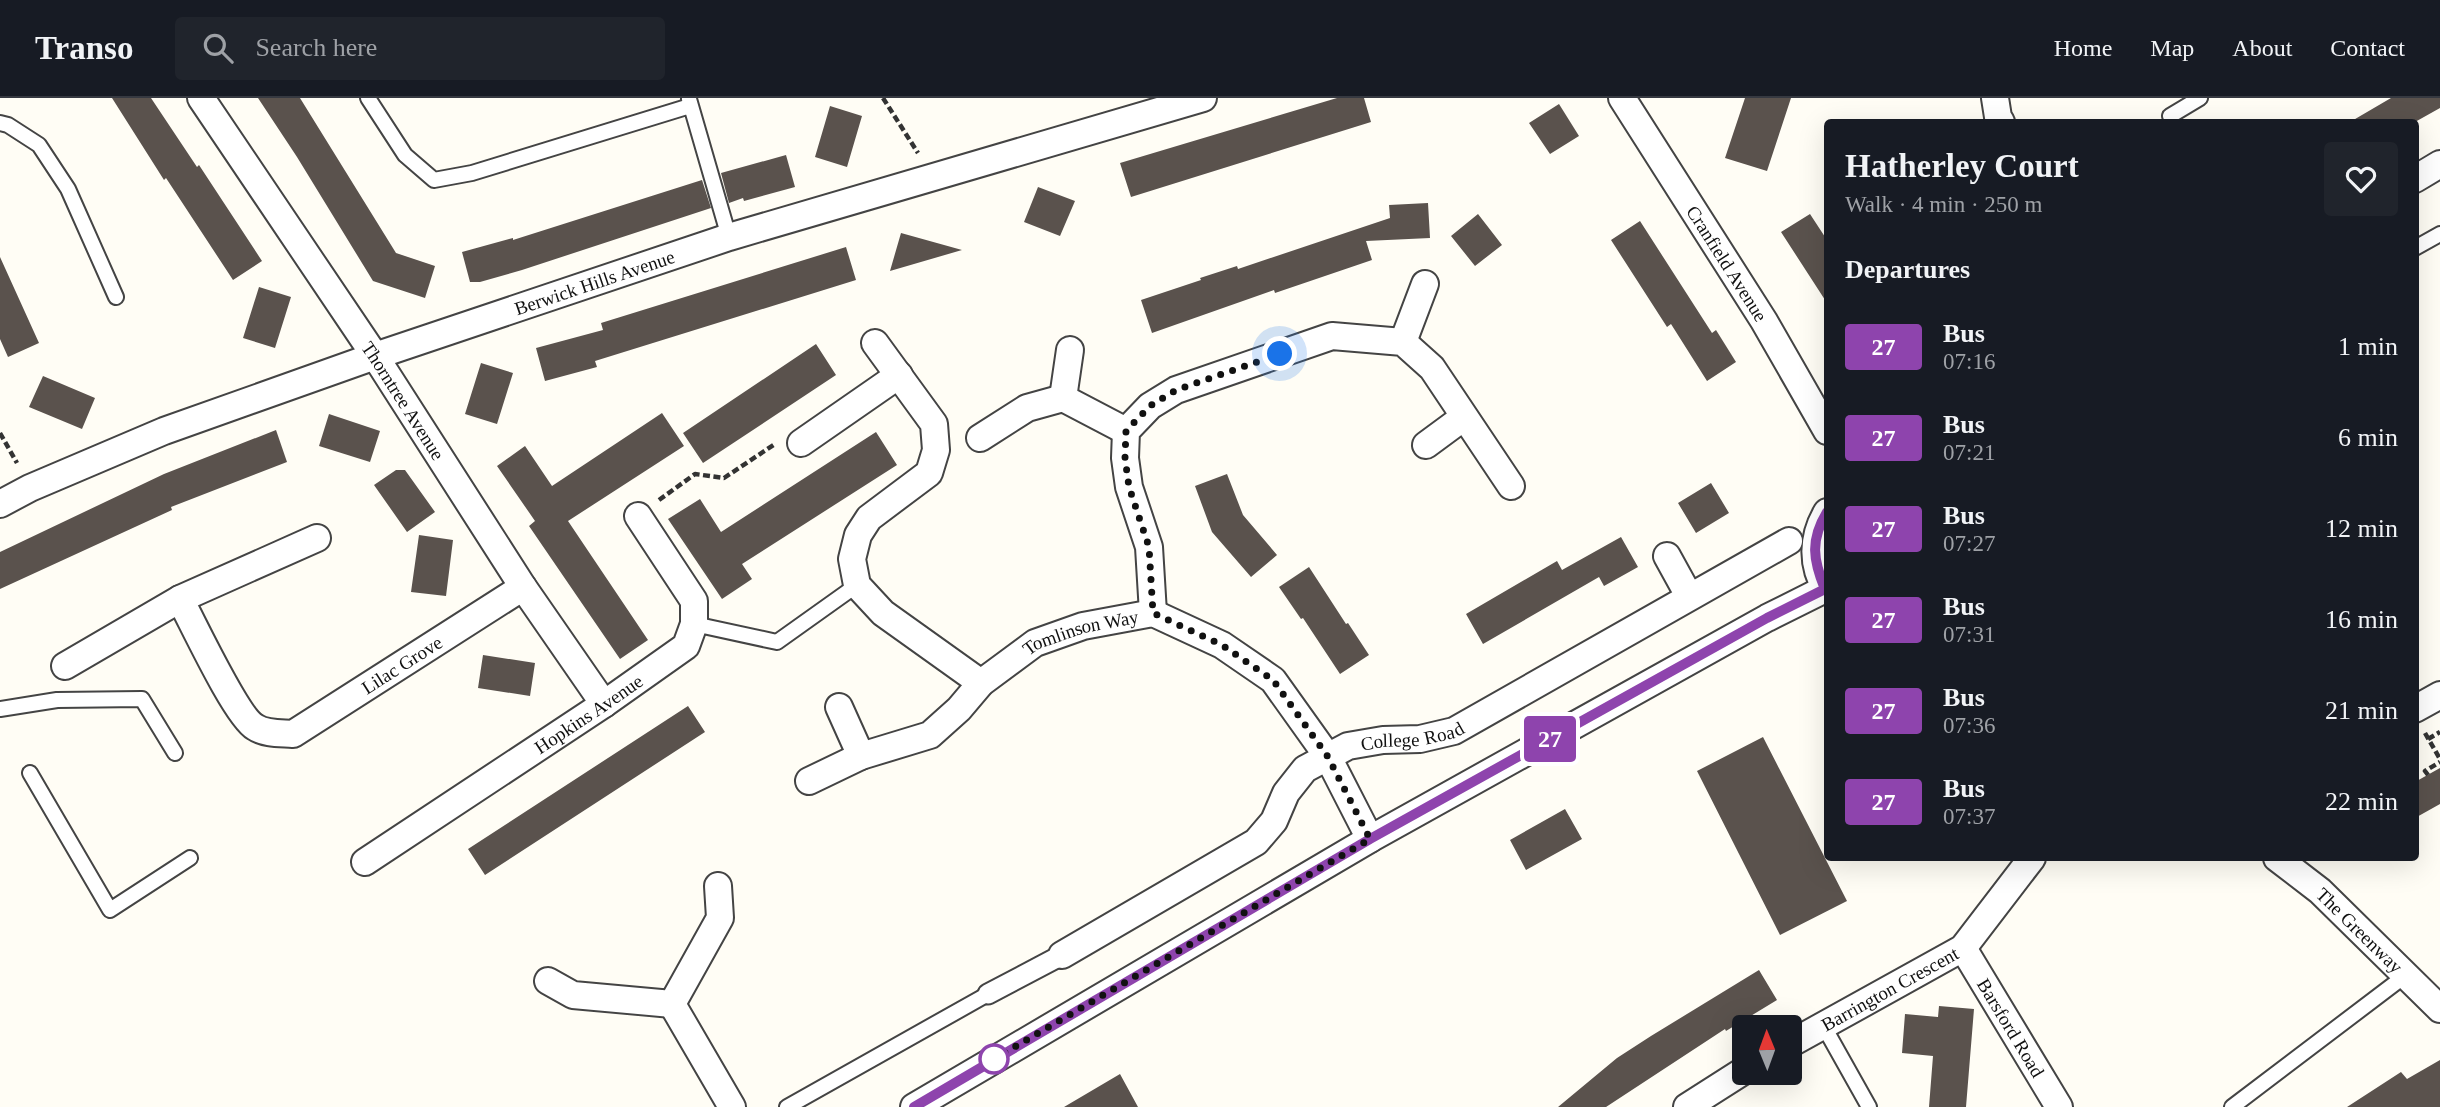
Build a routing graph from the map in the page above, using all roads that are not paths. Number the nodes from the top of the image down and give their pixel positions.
1 (201, 98) edge
2 (1203, 98) edge
3 (1622, 98) edge
4 (1995, 98) edge
5 (2200, 98) edge
6 (370, 99) edge
7 (689, 102) edge
8 (2170, 116) dead end
9 (1999, 119) edge
10 (0, 123) edge
11 (2440, 164) edge
12 (2419, 177) edge
13 (2440, 234) edge
14 (729, 237) junction
15 (2419, 246) edge
16 (1425, 284) dead end
17 (116, 297) dead end
18 (874, 342) dead end
19 (1403, 342) junction
20 (1070, 350) dead end
21 (375, 356) junction
22 (900, 374) junction
23 (1063, 398) junction
24 (1464, 417) junction
25 (1824, 426) edge
26 (1126, 431) junction
27 (980, 438) dead end
28 (801, 443) road end
29 (1426, 445) dead end
30 (1511, 486) dead end
31 (0, 504) edge
32 (638, 516) road end
33 (1822, 520) edge
34 (317, 538) dead end
35 (1789, 541) joint
36 (1667, 556) dead end
37 (857, 585) junction
38 (1824, 585) edge
39 (523, 587) junction
40 (1824, 591) edge
41 (1689, 596) junction
42 (180, 599) junction
43 (1153, 613) junction
44 (694, 624) junction
45 (65, 666) dead end
46 (981, 683) junction
47 (2440, 695) edge
48 (604, 704) junction
49 (839, 707) dead end
50 (2419, 707) edge
51 (0, 709) edge
52 (175, 753) dead end
53 (861, 756) junction
54 (1328, 757) junction
55 (30, 773) dead end
56 (809, 781) dead end
57 (1370, 839) junction
58 (190, 858) dead end
59 (2030, 861) edge
60 (2281, 861) edge
61 (365, 862) dead end
62 (718, 886) dead end
63 (1963, 948) junction
64 (1062, 955) joint
65 (2406, 975) junction
66 (548, 981) dead end
67 (988, 995) joint
68 (672, 1004) junction
69 (2440, 1009) edge
70 (1823, 1025) junction
71 (1802, 1037) edge
72 (1732, 1078) edge
73 (732, 1107) edge
74 (787, 1107) edge
75 (914, 1107) edge
76 (1687, 1107) edge
77 (1869, 1107) edge
78 (2059, 1107) edge
79 (2232, 1107) edge

1 - 21 street, Thorntree Avenue
2 - 14 street, Berwick Hills Avenue
3 - 25 street, Cranfield Avenue
4 - 9 street
5 - 8 lane
6 - 7 lane
7 - 14 lane
10 - 17 lane
11 - 12 street
13 - 15 lane
14 - 21 street, Berwick Hills Avenue
16 - 19 street
18 - 22 street
19 - 24 street
19 - 26 street
20 - 23 street
21 - 31 street, Berwick Hills Avenue
21 - 39 street, Thorntree Avenue
22 - 28 street
22 - 37 street
23 - 26 street
23 - 27 street
24 - 29 street
24 - 30 street
26 - 43 street
32 - 44 street
33 - 35 street
33 - 38 street
34 - 42 street
35 - 41 street, College Road
36 - 41 street
37 - 44 lane
37 - 46 street
39 - 42 street, Lilac Grove
39 - 48 street, Thorntree Avenue
40 - 57 street
41 - 54 street, College Road
42 - 45 street
43 - 46 street, Tomlinson Way
43 - 54 street, Tomlinson Way
44 - 48 street, Hopkins Avenue
46 - 53 street, Tomlinson Way
47 - 50 street
48 - 61 street, Hopkins Avenue
49 - 53 street
51 - 52 lane
53 - 56 street, Tomlinson Way
54 - 57 street, Tomlinson Way
54 - 64 street, College Road
55 - 58 lane
57 - 75 street
59 - 63 street, Barrington Crescent
60 - 65 street, The Greenway
62 - 68 street
63 - 70 street, Barrington Crescent
63 - 78 street, Barsford Road
64 - 67 street
65 - 69 street, The Greenway
65 - 79 lane
66 - 68 street
67 - 74 lane
68 - 73 street
70 - 71 street, Barrington Crescent
70 - 77 lane
72 - 76 street

